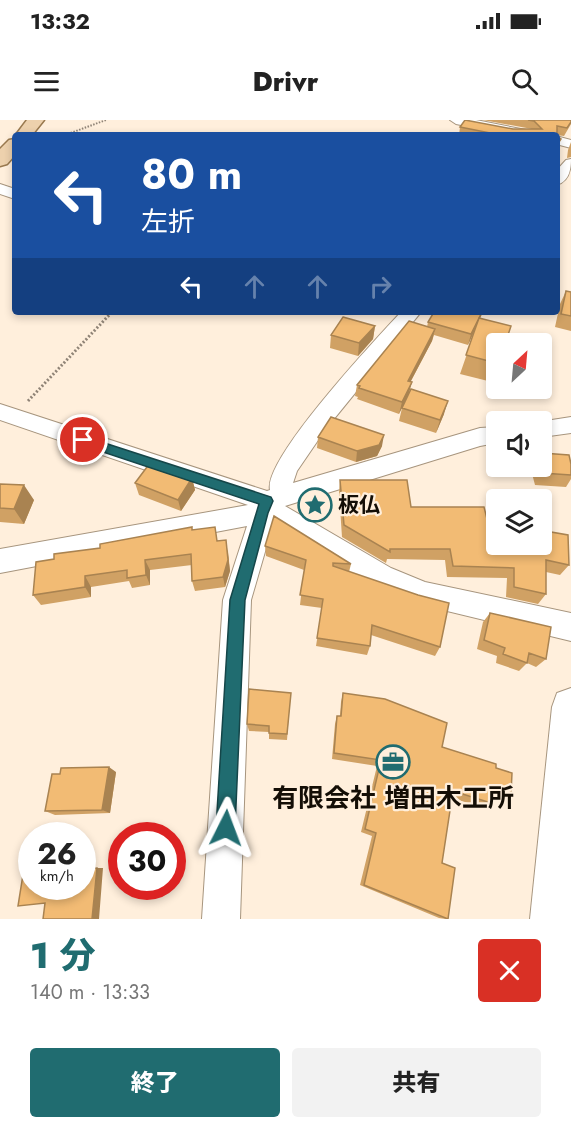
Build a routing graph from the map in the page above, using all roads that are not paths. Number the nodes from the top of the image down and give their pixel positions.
1 (36, 120) edge
2 (456, 120) edge
3 (26, 132) edge
4 (516, 132) edge
5 (12, 147) edge
6 (0, 160) edge
7 (571, 163) edge
8 (560, 176) edge
9 (408, 315) edge
10 (7, 414) edge
11 (571, 425) edge
12 (552, 428) edge
13 (486, 436) edge
14 (270, 503) junction
15 (0, 561) edge
16 (571, 627) edge
17 (571, 707) edge
18 (221, 919) edge
19 (553, 919) edge

1 - 3 main road
2 - 4 street
5 - 6 main road
7 - 8 street
9 - 14 street
10 - 14 street
11 - 12 street
13 - 14 street
14 - 15 street
14 - 16 street
14 - 18 street
17 - 19 street

